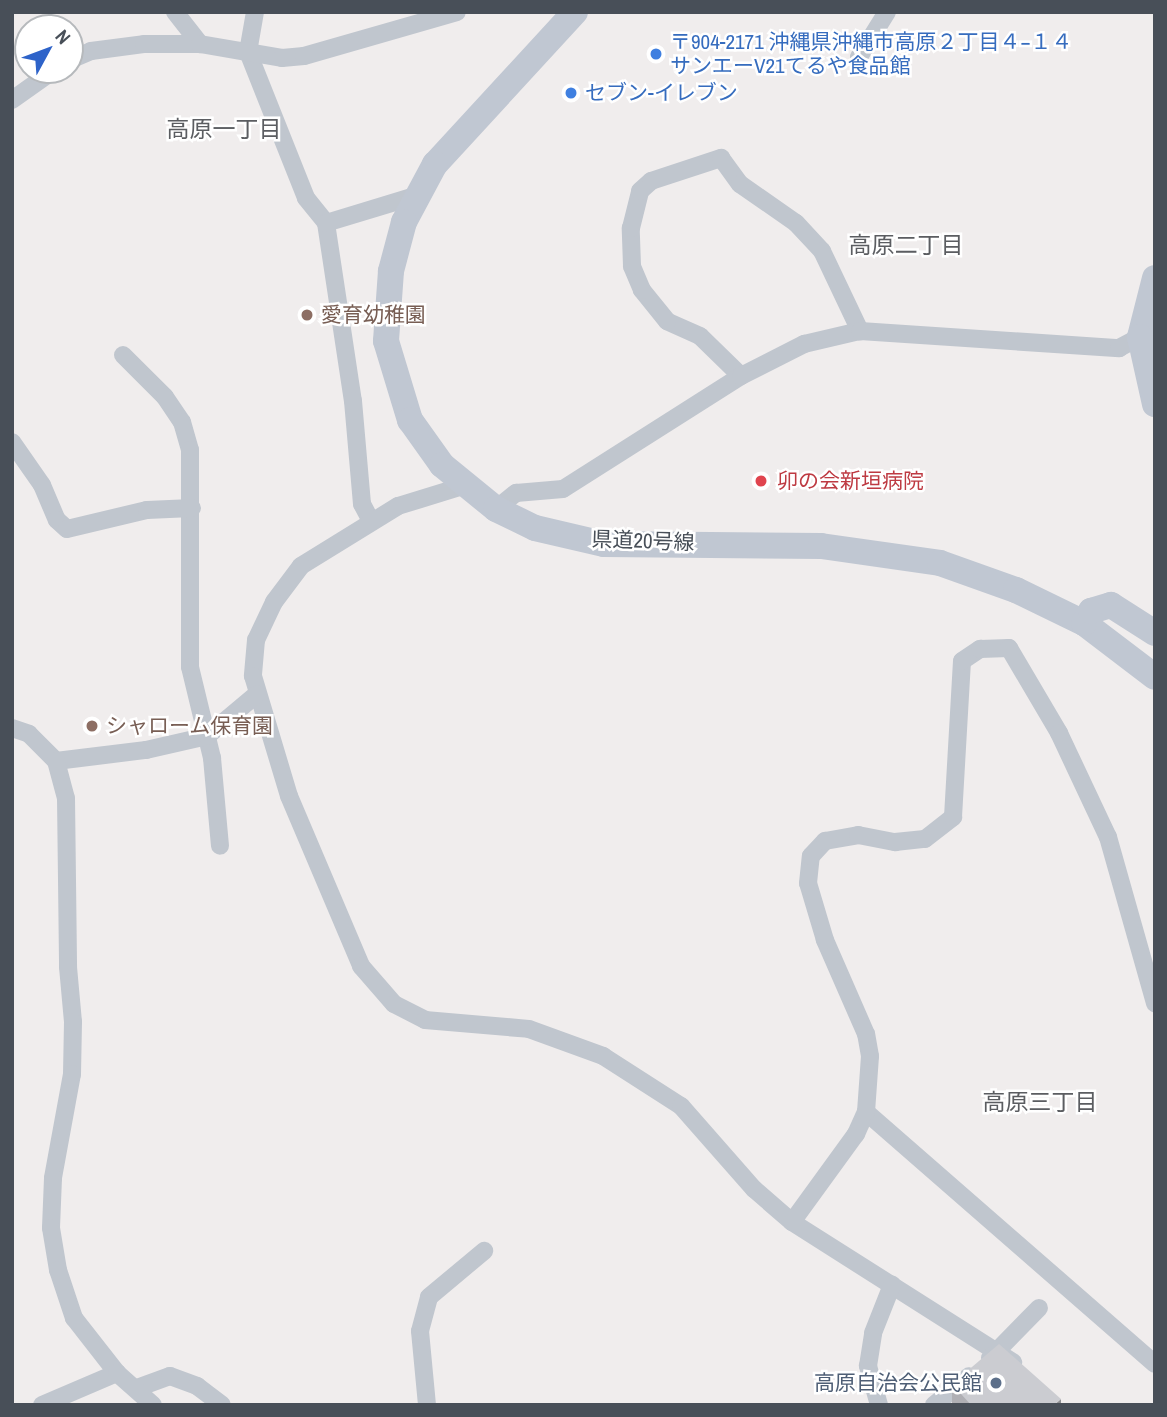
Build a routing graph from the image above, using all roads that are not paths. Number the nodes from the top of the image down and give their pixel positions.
1 (176, 12) edge
2 (256, 12) edge
3 (457, 12) edge
4 (575, 12) edge
5 (887, 12) edge
6 (200, 44) junction
7 (248, 52) junction
8 (84, 54) edge
9 (859, 57) dead end
10 (34, 84) edge
11 (12, 100) edge
12 (418, 195) junction
13 (326, 223) junction
14 (1155, 278) edge
15 (860, 331) junction
16 (1140, 337) junction
17 (123, 355) dead end
18 (741, 376) junction
19 (1155, 404) edge
20 (12, 442) edge
21 (463, 486) junction
22 (192, 508) junction
23 (496, 509) junction
24 (371, 522) junction
25 (1084, 623) junction
26 (1155, 633) edge
27 (1155, 677) edge
28 (257, 694) junction
29 (12, 728) edge
30 (206, 736) junction
31 (56, 761) junction
32 (220, 846) dead end
33 (1155, 1003) edge
34 (866, 1112) junction
35 (792, 1222) junction
36 (484, 1251) dead end
37 (892, 1285) junction
38 (1039, 1308) dead end
39 (999, 1350) junction
40 (1155, 1364) edge
41 (117, 1373) junction
42 (1027, 1374) edge
43 (137, 1388) junction
44 (42, 1405) edge
45 (153, 1405) edge
46 (222, 1405) edge
47 (427, 1405) edge
48 (878, 1405) edge
49 (934, 1405) edge

1 - 6 street
2 - 7 street
3 - 7 street
4 - 12 main road, 県道20号線
5 - 9 street
6 - 7 street
6 - 8 street
7 - 13 street
10 - 11 street
12 - 13 street
12 - 21 main road, 県道20号線
13 - 24 street
14 - 16 main road
15 - 16 street
15 - 18 street
15 - 18 street
16 - 19 main road
17 - 22 street
18 - 23 street
20 - 22 street
21 - 23 main road, 県道20号線
21 - 24 street
22 - 30 street
23 - 25 main road, 県道20号線
24 - 28 street
25 - 26 main road
25 - 27 main road, 県道20号線
28 - 30 street
28 - 35 street
29 - 31 street
30 - 31 street
30 - 32 street
31 - 41 street
33 - 34 street
34 - 35 street
34 - 40 street
35 - 37 street
36 - 47 street
37 - 39 street
37 - 48 street
38 - 39 street
39 - 42 street
39 - 49 street
41 - 43 street
41 - 44 street
43 - 45 street
43 - 46 street

